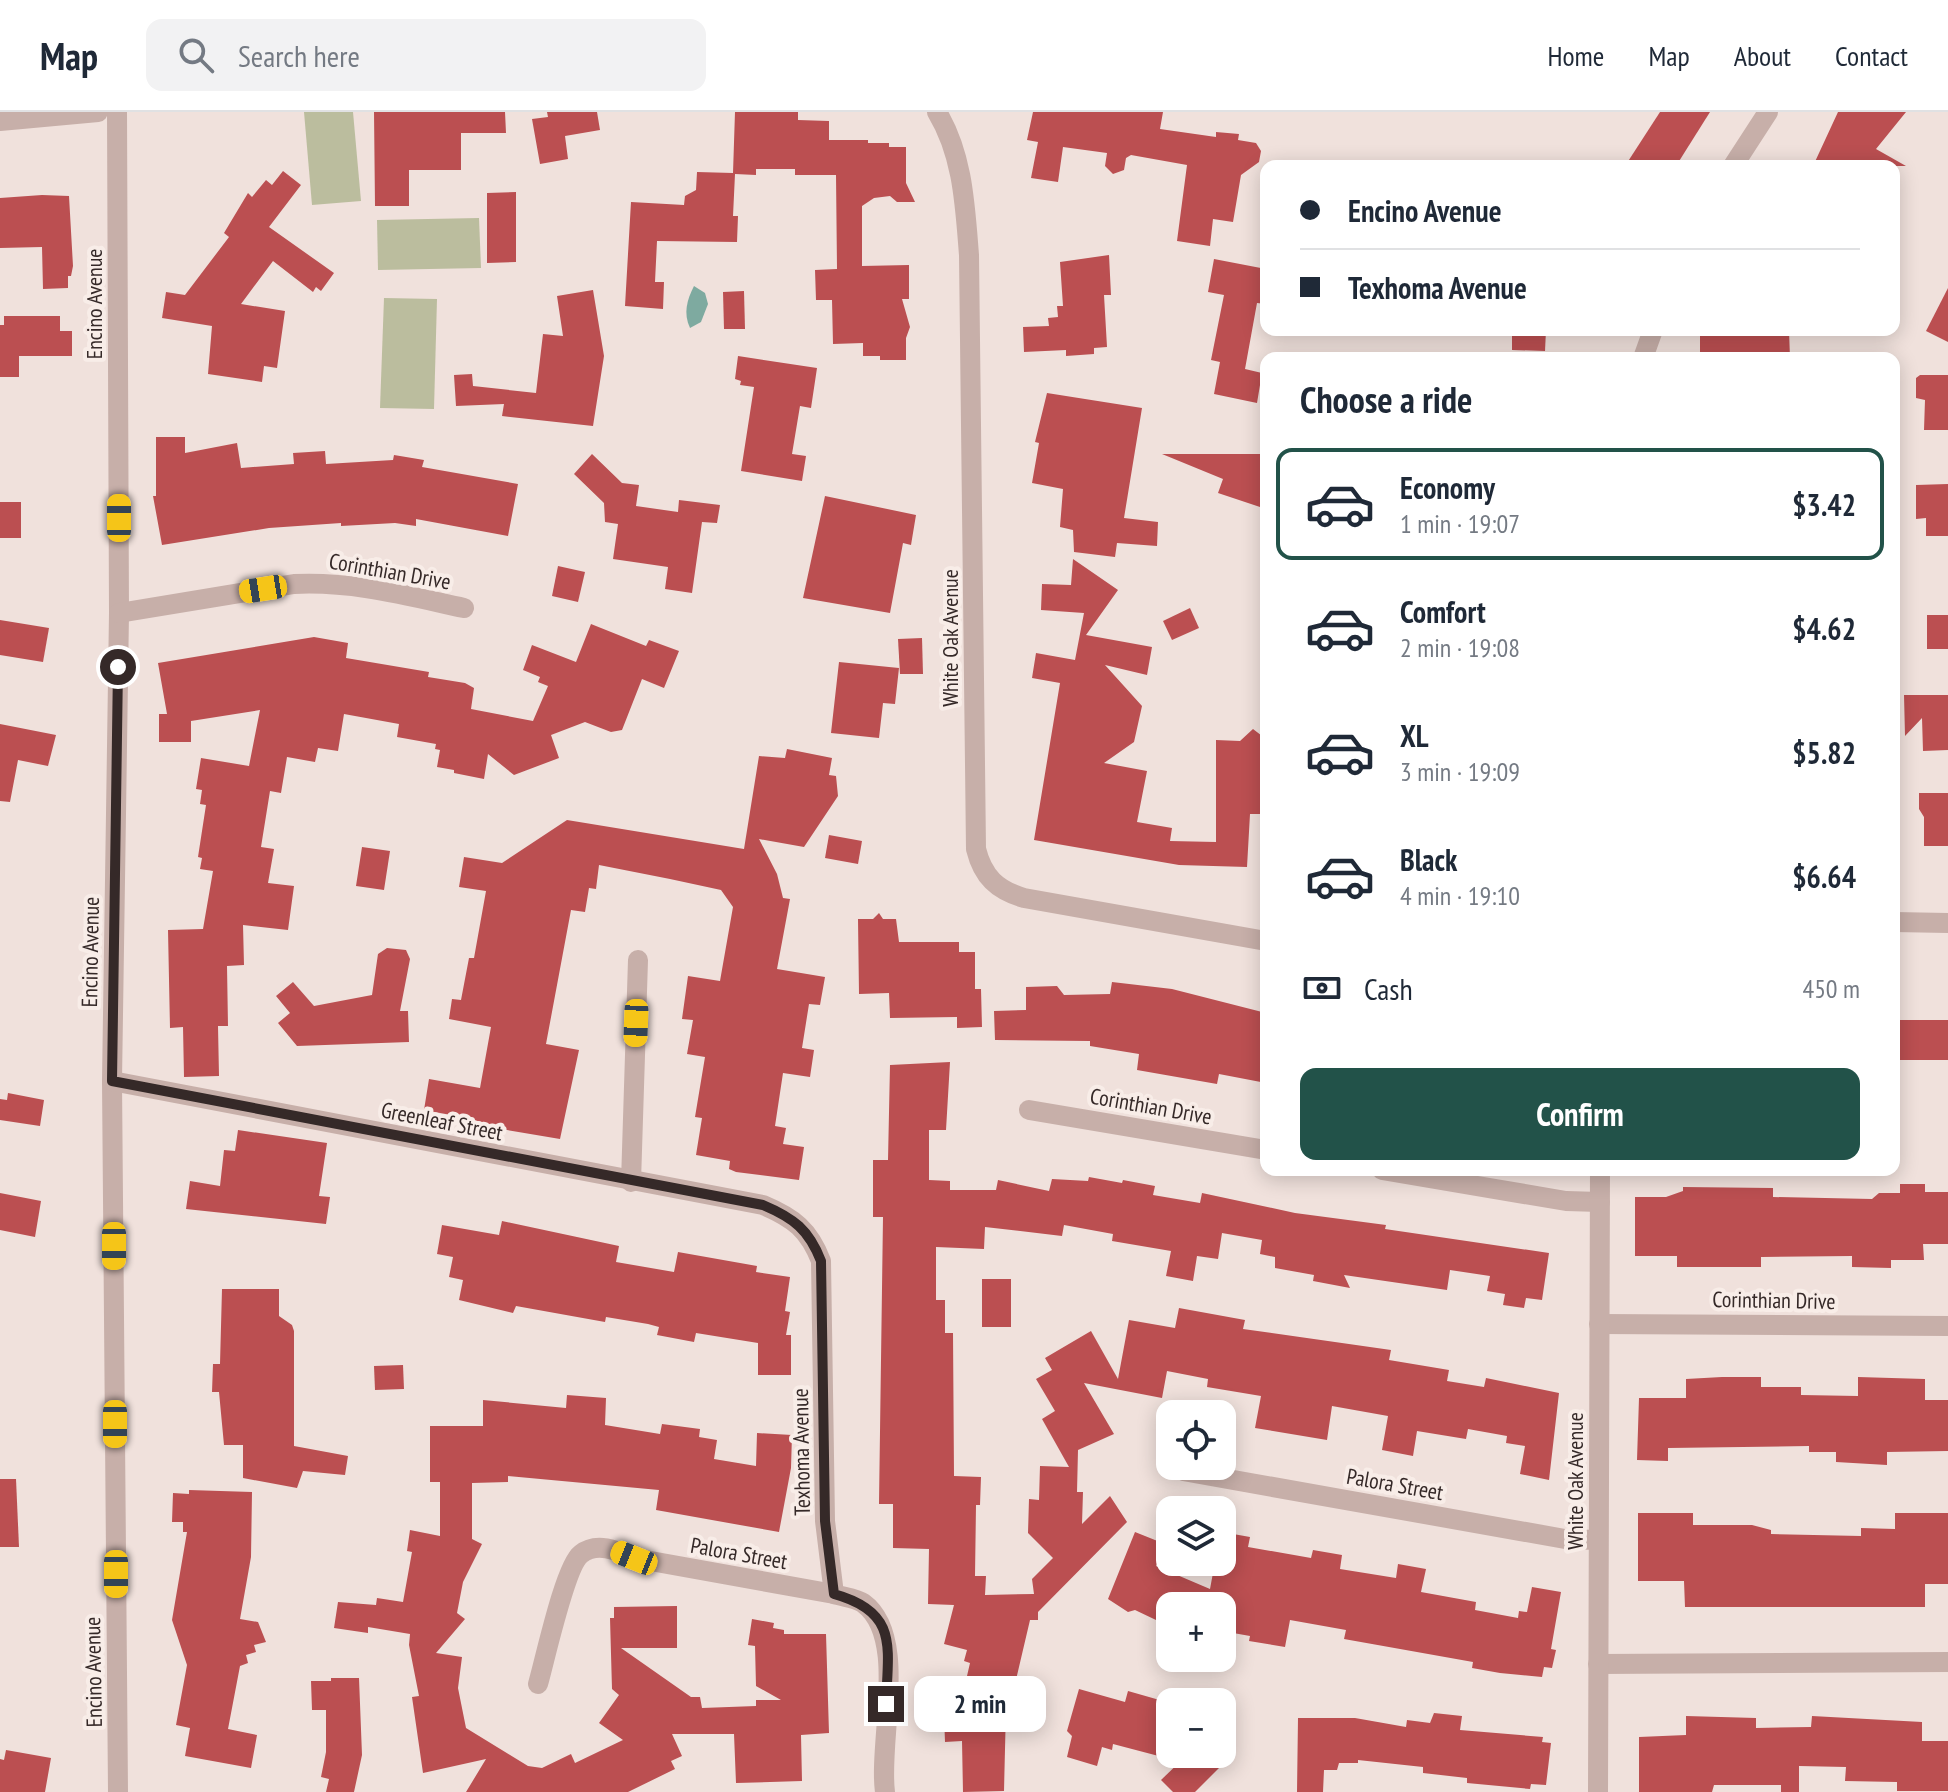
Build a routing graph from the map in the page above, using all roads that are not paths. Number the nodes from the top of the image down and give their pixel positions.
1 (98, 112) edge
2 (117, 112) edge
3 (937, 112) edge
4 (1768, 112) edge
5 (0, 121) edge
6 (1737, 160) edge
7 (464, 608) dead end
8 (119, 613) junction
9 (1900, 922) edge
10 (1948, 923) edge
11 (1260, 940) edge
12 (638, 960) dead end
13 (112, 1081) junction
14 (1029, 1110) dead end
15 (1260, 1149) edge
16 (1418, 1176) edge
17 (1600, 1176) edge
18 (631, 1182) junction
19 (1600, 1202) junction
20 (763, 1205) joint
21 (1599, 1324) junction
22 (1948, 1326) edge
23 (1234, 1480) edge
24 (1598, 1540) junction
25 (834, 1594) junction
26 (1948, 1662) edge
27 (1598, 1664) junction
28 (538, 1684) dead end
29 (118, 1792) edge
30 (885, 1792) edge
31 (1598, 1792) edge

1 - 5 street
2 - 8 street, Encino Avenue
3 - 11 street, White Oak Avenue
4 - 6 street
7 - 8 street, Corinthian Drive
8 - 13 street, Encino Avenue
9 - 10 street
12 - 18 street
13 - 18 street, Greenleaf Street
13 - 29 street, Encino Avenue
14 - 15 street, Corinthian Drive
16 - 19 street
17 - 19 street, White Oak Avenue
18 - 20 street, Greenleaf Street
19 - 21 street, White Oak Avenue
20 - 25 street, Texhoma Avenue
21 - 22 street, Corinthian Drive
21 - 24 street, White Oak Avenue
23 - 24 street, Palora Street
24 - 27 street, White Oak Avenue
25 - 28 street, Palora Street
25 - 30 street
26 - 27 street
27 - 31 street, White Oak Avenue

